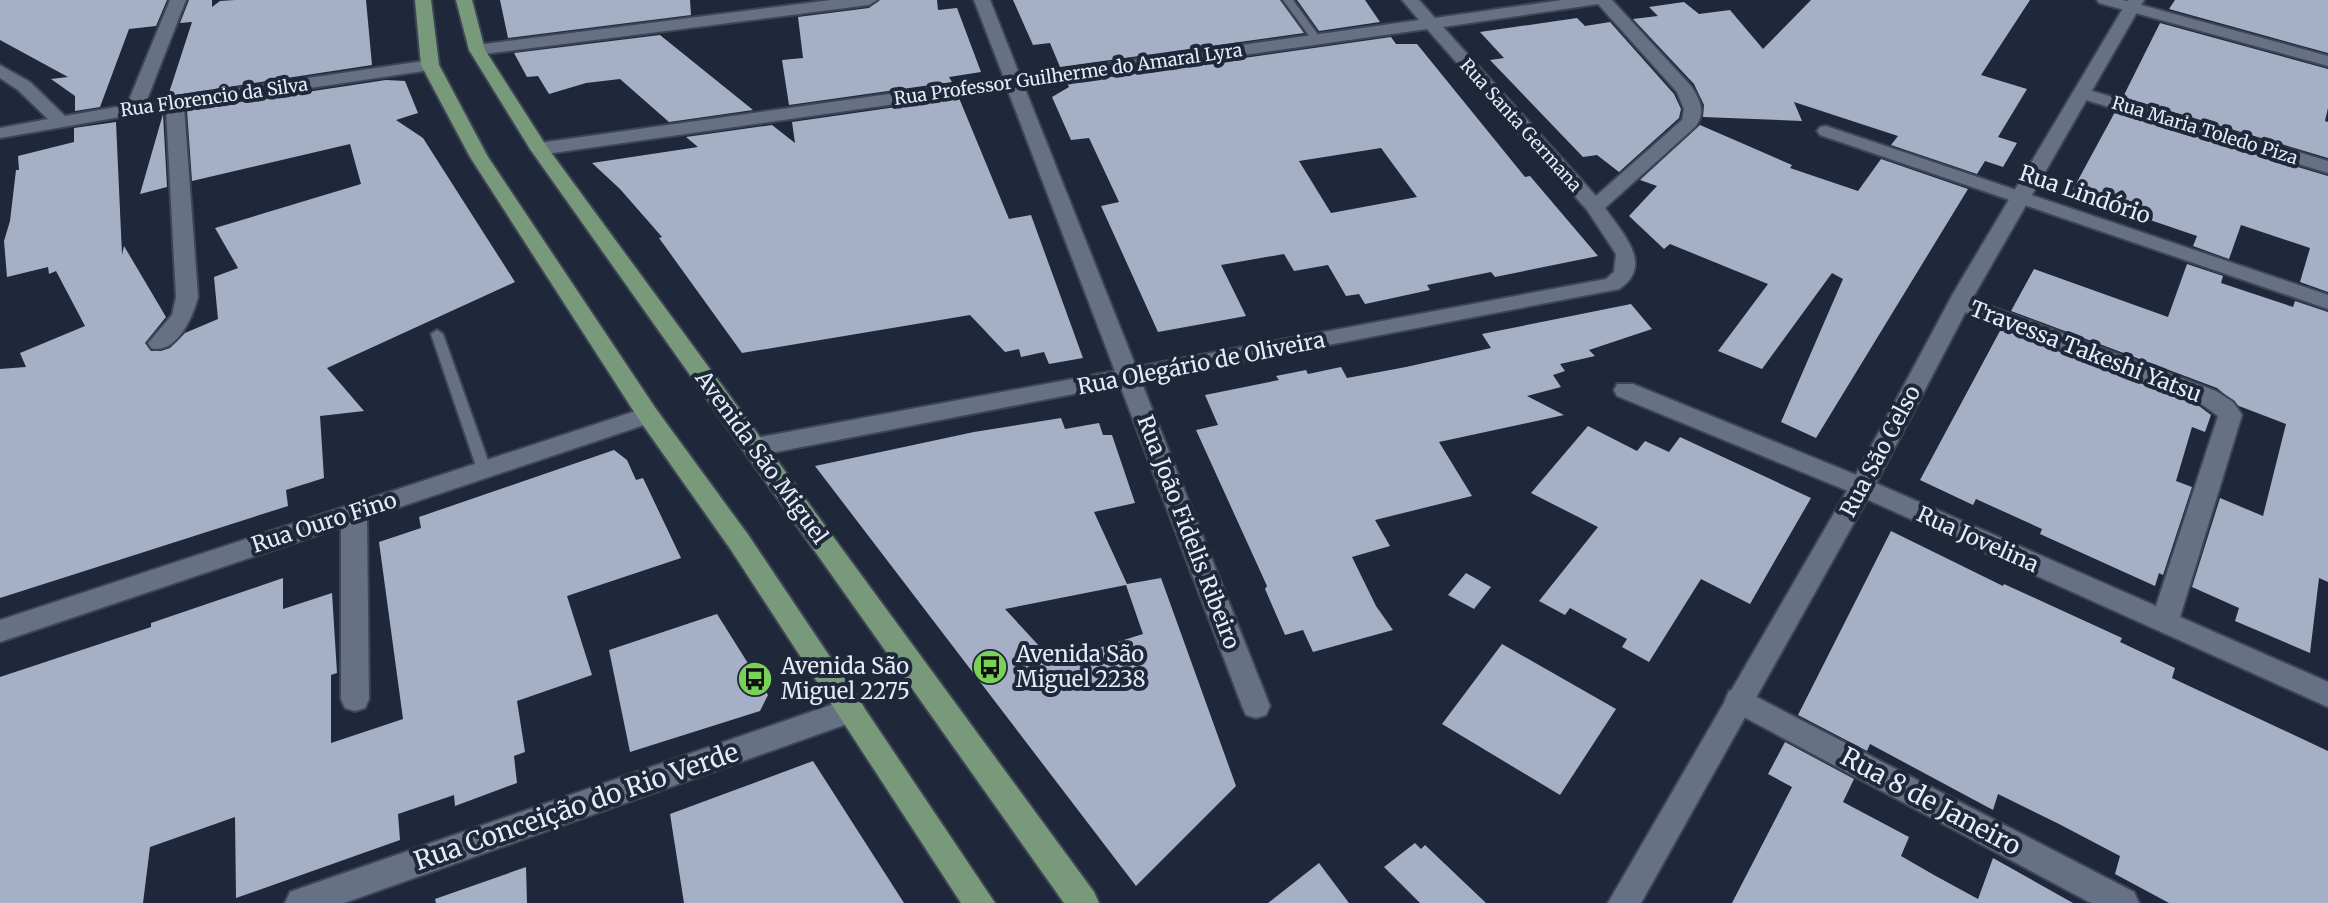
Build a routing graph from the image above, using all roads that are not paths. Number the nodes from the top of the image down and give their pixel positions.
1 (178, 0) edge
2 (423, 0) edge
3 (464, 0) edge
4 (869, 0) edge
5 (982, 0) edge
6 (1288, 0) edge
7 (1410, 0) edge
8 (1596, 0) edge
9 (1603, 0) edge
10 (2105, 0) edge
11 (2134, 4) edge
12 (784, 6) edge
13 (1431, 24) junction
14 (1316, 39) junction
15 (477, 50) junction
16 (2328, 61) edge
17 (430, 65) junction
18 (0, 70) edge
19 (1016, 81) junction
20 (2082, 93) junction
21 (175, 103) junction
22 (134, 109) junction
23 (60, 121) junction
24 (1826, 131) dead end
25 (8, 132) edge
26 (539, 149) junction
27 (2328, 167) edge
28 (2021, 198) junction
29 (1595, 207) junction
30 (1626, 254) joint
31 (1960, 302) junction
32 (2328, 302) edge
33 (437, 334) dead end
34 (159, 343) dead end
35 (1129, 377) junction
36 (1625, 390) dead end
37 (648, 415) junction
38 (755, 447) junction
39 (484, 469) junction
40 (1862, 487) junction
41 (354, 512) junction
42 (2165, 622) junction
43 (0, 631) edge
44 (2328, 695) edge
45 (355, 699) dead end
46 (1739, 700) junction
47 (1256, 706) dead end
48 (851, 710) junction
49 (301, 903) edge
50 (979, 903) edge
51 (1083, 903) edge
52 (1624, 903) edge
53 (2123, 903) edge

1 - 22 street
2 - 17 main road
3 - 15 main road, Avenida São Miguel
4 - 12 street
5 - 19 street, Rua João Fidelis Ribeiro
6 - 14 lane
7 - 13 street, Rua Santa Germana
8 - 13 street, Rua Professor Guilherme do Amaral Lyra
9 - 29 street
10 - 11 street
11 - 16 street
11 - 20 street, Rua São Celso
12 - 15 street
13 - 14 street, Rua Professor Guilherme do Amaral Lyra
13 - 29 street, Rua Santa Germana
14 - 19 street, Rua Professor Guilherme do Amaral Lyra
15 - 26 main road, Avenida São Miguel
17 - 21 street, Rua Florencio da Silva
17 - 37 main road
18 - 23 street
19 - 26 street, Rua Professor Guilherme do Amaral Lyra
19 - 35 street, Rua João Fidelis Ribeiro
20 - 27 street, Rua Maria Toledo Piza
20 - 28 street, Rua São Celso
21 - 22 street, Rua Florencio da Silva
21 - 34 street
22 - 23 street, Rua Florencio da Silva
23 - 25 street, Rua Florencio da Silva
24 - 28 street, Rua Lindório
26 - 38 main road, Avenida São Miguel
28 - 31 street, Rua São Celso
28 - 32 street, Rua Lindório
29 - 30 street, Rua Santa Germana
30 - 35 street, Rua Olegário de Oliveira
31 - 40 street, Rua São Celso
31 - 42 street, Travessa Takeshi Yatsu
33 - 39 lane
35 - 38 street, Rua Olegário de Oliveira
35 - 47 street, Rua João Fidelis Ribeiro
36 - 40 street, Rua Jovelina
37 - 39 street, Rua Ouro Fino
37 - 48 main road
38 - 51 main road, Avenida São Miguel
39 - 41 street, Rua Ouro Fino
40 - 42 street, Rua Jovelina
40 - 46 street, Rua São Celso
41 - 43 street, Rua Ouro Fino
41 - 45 street
42 - 44 street, Rua Jovelina
46 - 52 street, Rua São Celso
46 - 53 street, Rua 8 de Janeiro
48 - 49 street, Rua Conceição do Rio Verde
48 - 50 main road

